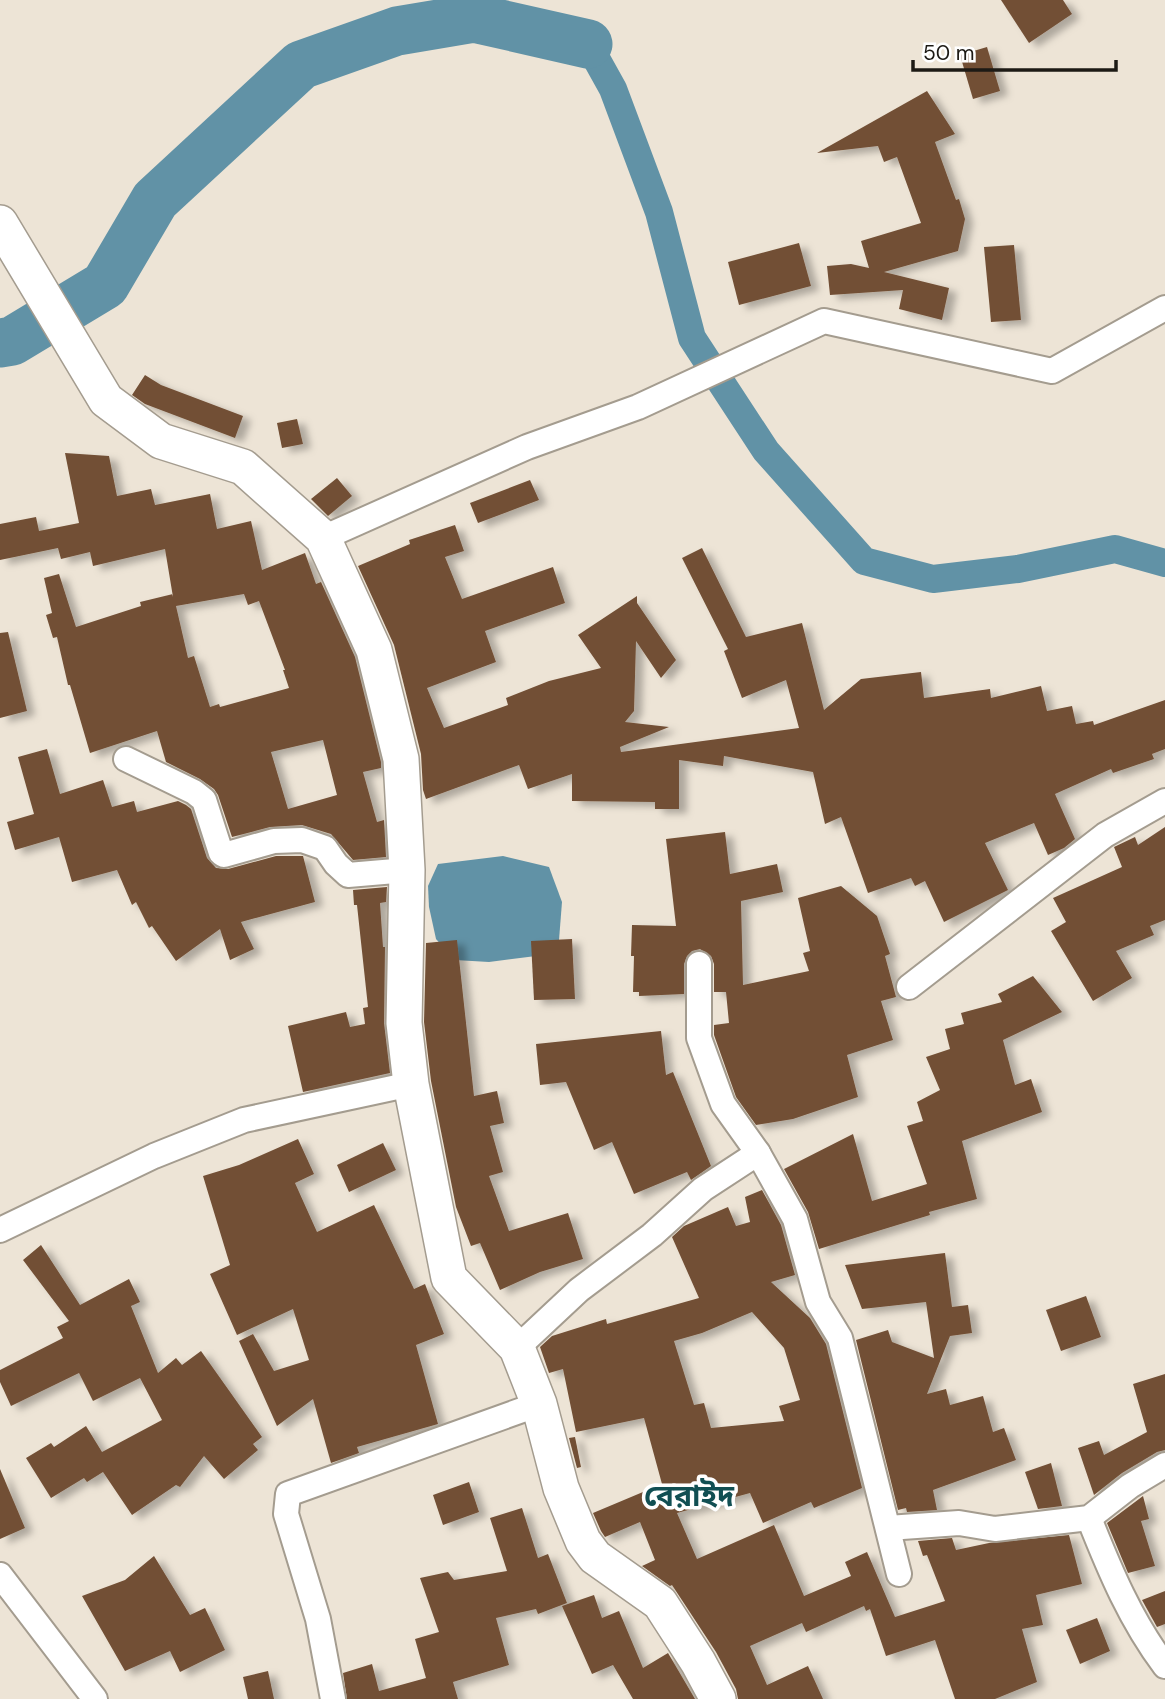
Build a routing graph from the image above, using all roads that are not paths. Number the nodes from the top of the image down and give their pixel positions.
1 (2, 227) edge
2 (1165, 308) edge
3 (323, 538) junction
4 (126, 759) dead end
5 (1165, 801) edge
6 (407, 870) junction
7 (699, 964) dead end
8 (909, 987) dead end
9 (411, 1084) junction
10 (758, 1153) junction
11 (0, 1230) edge
12 (517, 1348) junction
13 (539, 1404) junction
14 (1165, 1465) edge
15 (1089, 1518) junction
16 (888, 1528) junction
17 (899, 1574) dead end
18 (0, 1575) edge
19 (1165, 1666) edge
20 (95, 1699) edge
21 (333, 1699) edge
22 (718, 1699) edge

1 - 3 street
2 - 3 street
3 - 6 street
4 - 6 street
5 - 8 street
6 - 9 street
7 - 10 street
9 - 11 street
9 - 12 street
10 - 12 street
10 - 16 street
12 - 13 street
13 - 21 street
13 - 22 street
14 - 15 street
15 - 16 street
15 - 19 street
16 - 17 street
18 - 20 street

